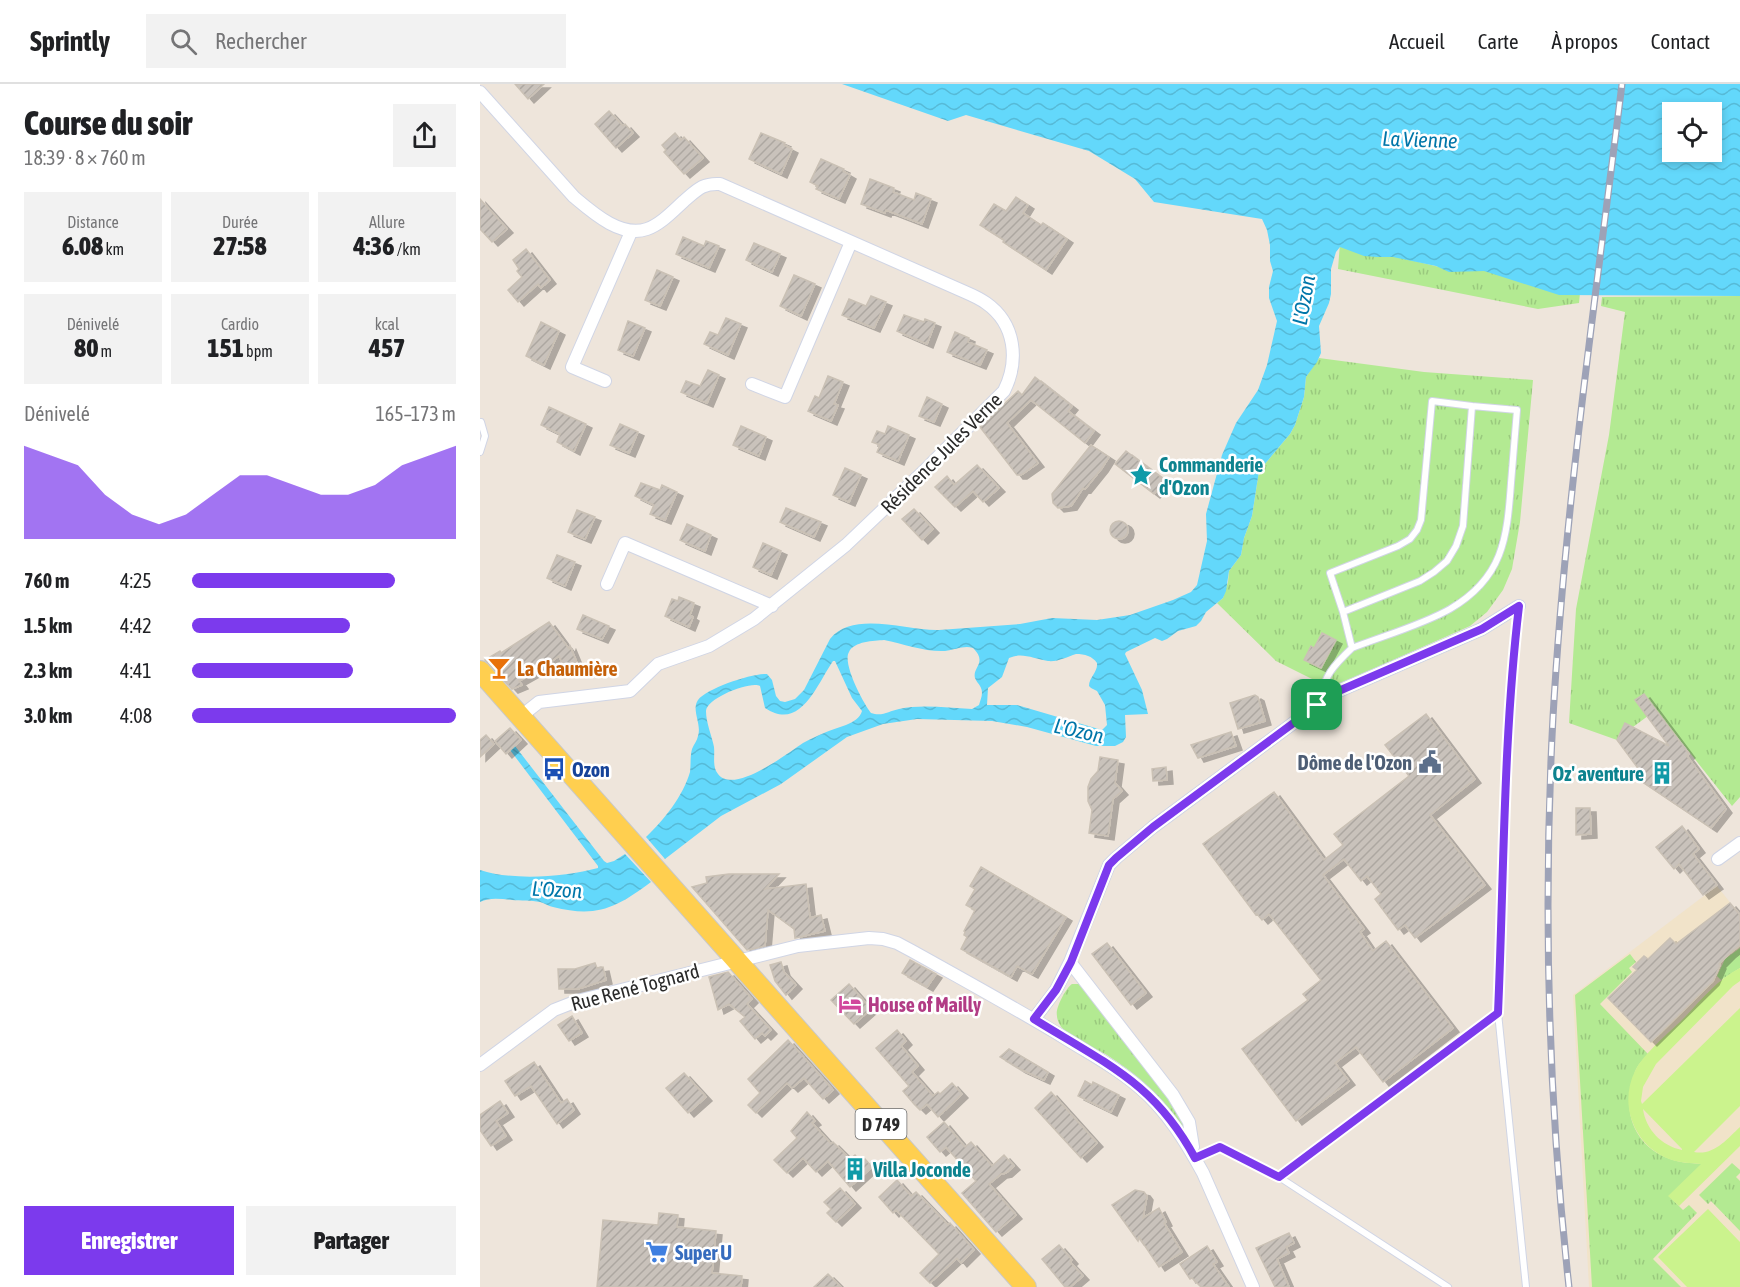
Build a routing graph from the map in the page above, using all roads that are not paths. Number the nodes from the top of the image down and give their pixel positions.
1 (480, 92) edge
2 (631, 232) junction
3 (851, 242) junction
4 (605, 381) dead end
5 (752, 384) dead end
6 (1472, 406) junction
7 (481, 422) edge
8 (480, 452) edge
9 (607, 584) dead end
10 (772, 606) junction
11 (1519, 606) joint
12 (1343, 612) junction
13 (1352, 648) junction
14 (483, 680) edge
15 (1317, 705) junction
16 (520, 717) junction
17 (1740, 843) edge
18 (1718, 859) dead end
19 (737, 961) junction
20 (1071, 962) junction
21 (1498, 1013) junction
22 (1034, 1019) junction
23 (480, 1065) edge
24 (1195, 1158) junction
25 (1279, 1177) junction
26 (1026, 1287) edge
27 (1253, 1287) edge
28 (1448, 1287) edge
29 (1526, 1287) edge

1 - 2 street
2 - 3 street, Résidence Jules Verne
2 - 4 street
3 - 5 street
3 - 10 street, Résidence Jules Verne
6 - 12 lane
6 - 12 lane
6 - 13 lane
7 - 8 lane
9 - 10 street
10 - 16 street, Résidence Jules Verne
11 - 15 street
11 - 21 lane
12 - 13 lane
13 - 15 lane
14 - 16 main road, D 749
15 - 20 street
16 - 19 main road, D 749
17 - 18 street
19 - 22 street, Rue René Tognard
19 - 23 street, Rue René Tognard
19 - 26 main road, D 749
20 - 22 street
20 - 24 street
21 - 25 lane
21 - 29 lane
22 - 24 street, Rue René Tognard
24 - 25 lane
24 - 27 street
25 - 28 lane

